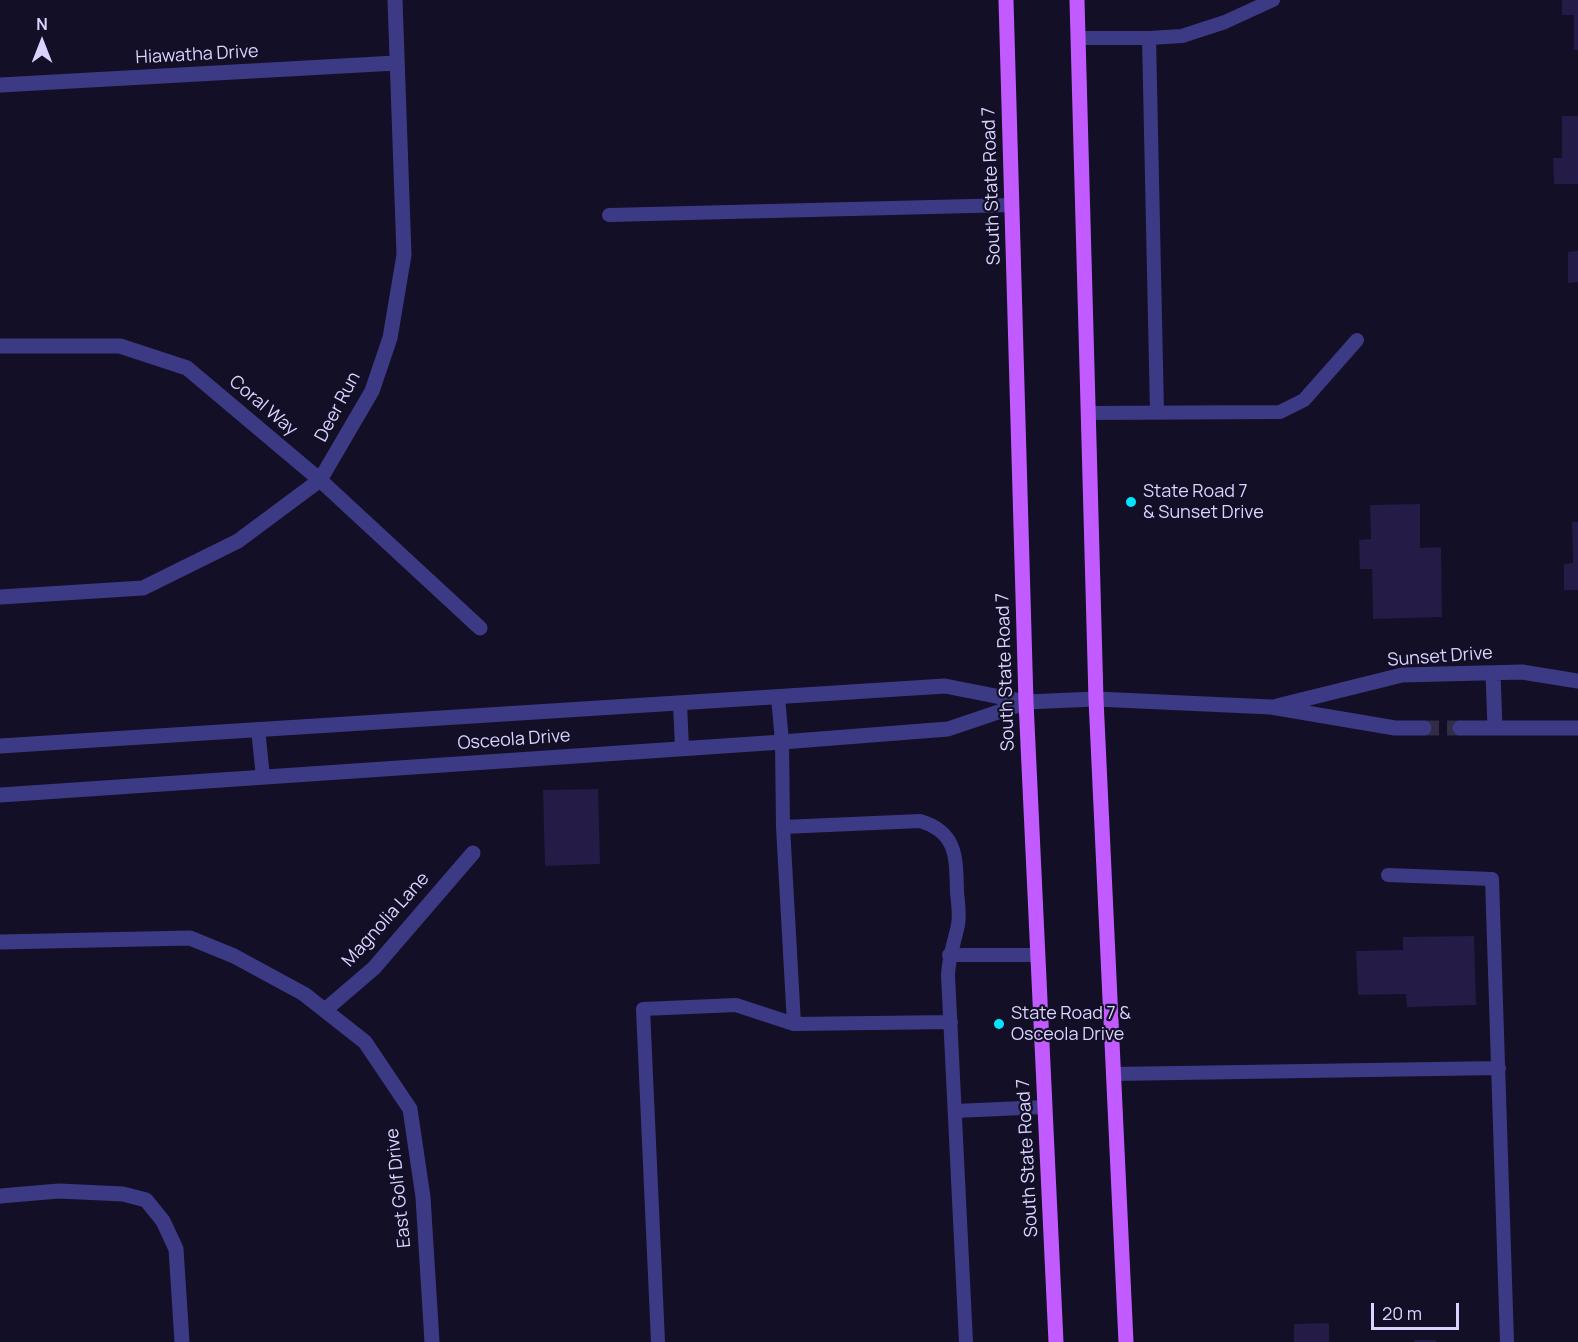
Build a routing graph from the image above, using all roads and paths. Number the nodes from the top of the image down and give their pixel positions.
1 (395, 0) edge
2 (1006, 0) edge
3 (1077, 0) edge
4 (1273, 0) edge
5 (1078, 38) junction
6 (1149, 38) junction
7 (396, 63) junction
8 (0, 85) edge
9 (1012, 206) junction
10 (609, 215) dead end
11 (1357, 340) dead end
12 (0, 346) edge
13 (1157, 412) junction
14 (1088, 413) junction
15 (320, 480) junction
16 (0, 597) edge
17 (480, 628) dead end
18 (1493, 673) junction
19 (1578, 681) edge
20 (778, 698) junction
21 (1096, 699) junction
22 (1026, 702) junction
23 (680, 704) junction
24 (1271, 707) junction
25 (1424, 728) tunnel mouth
26 (1460, 728) tunnel mouth
27 (1495, 728) junction
28 (1578, 728) edge
29 (258, 729) junction
30 (782, 742) junction
31 (0, 746) edge
32 (682, 748) junction
33 (263, 777) junction
34 (0, 795) edge
35 (783, 827) junction
36 (473, 852) dead end
37 (1388, 875) dead end
38 (0, 942) edge
39 (949, 955) junction
40 (1038, 955) junction
41 (325, 1011) junction
42 (951, 1022) junction
43 (794, 1024) junction
44 (1499, 1068) junction
45 (1113, 1074) junction
46 (1045, 1107) junction
47 (954, 1111) junction
48 (0, 1196) edge
49 (182, 1342) edge
50 (432, 1342) edge
51 (658, 1342) edge
52 (966, 1342) edge
53 (1056, 1342) edge
54 (1126, 1342) edge
55 (1507, 1342) edge

1 - 7 street, Deer Run
2 - 9 main road, South State Road 7
3 - 5 main road
4 - 6 lane
5 - 6 lane
5 - 14 main road
6 - 13 lane
7 - 8 street, Hiawatha Drive
7 - 15 street, Deer Run
9 - 10 lane
9 - 22 main road, South State Road 7
11 - 13 lane
12 - 15 street, Coral Way
13 - 14 lane
14 - 21 main road
15 - 16 street, Deer Run
15 - 17 street, Coral Way
18 - 19 street, Sunset Drive
18 - 24 street, Sunset Drive
18 - 27 street
20 - 22 street, Osceola Drive
20 - 23 street, Osceola Drive
20 - 30 lane
21 - 22 street, Osceola Drive
21 - 24 street, Sunset Drive
21 - 45 main road
22 - 30 street, Osceola Drive
22 - 40 main road, South State Road 7
23 - 29 street, Osceola Drive
23 - 32 lane
24 - 25 street, Sunset Drive
26 - 27 street
27 - 28 street
29 - 31 street, Osceola Drive
29 - 33 lane
30 - 32 street, Osceola Drive
30 - 35 lane
32 - 33 street, Osceola Drive
33 - 34 street, Osceola Drive
35 - 39 lane
35 - 43 lane
36 - 41 street, Magnolia Lane
37 - 44 lane
38 - 41 street, East Golf Drive
39 - 40 lane
39 - 42 lane
40 - 46 main road, South State Road 7
41 - 50 street, East Golf Drive
42 - 43 lane
42 - 47 lane
43 - 51 lane
44 - 45 lane
44 - 55 lane
45 - 54 main road
46 - 47 lane
46 - 53 main road, South State Road 7
47 - 52 lane
48 - 49 street

